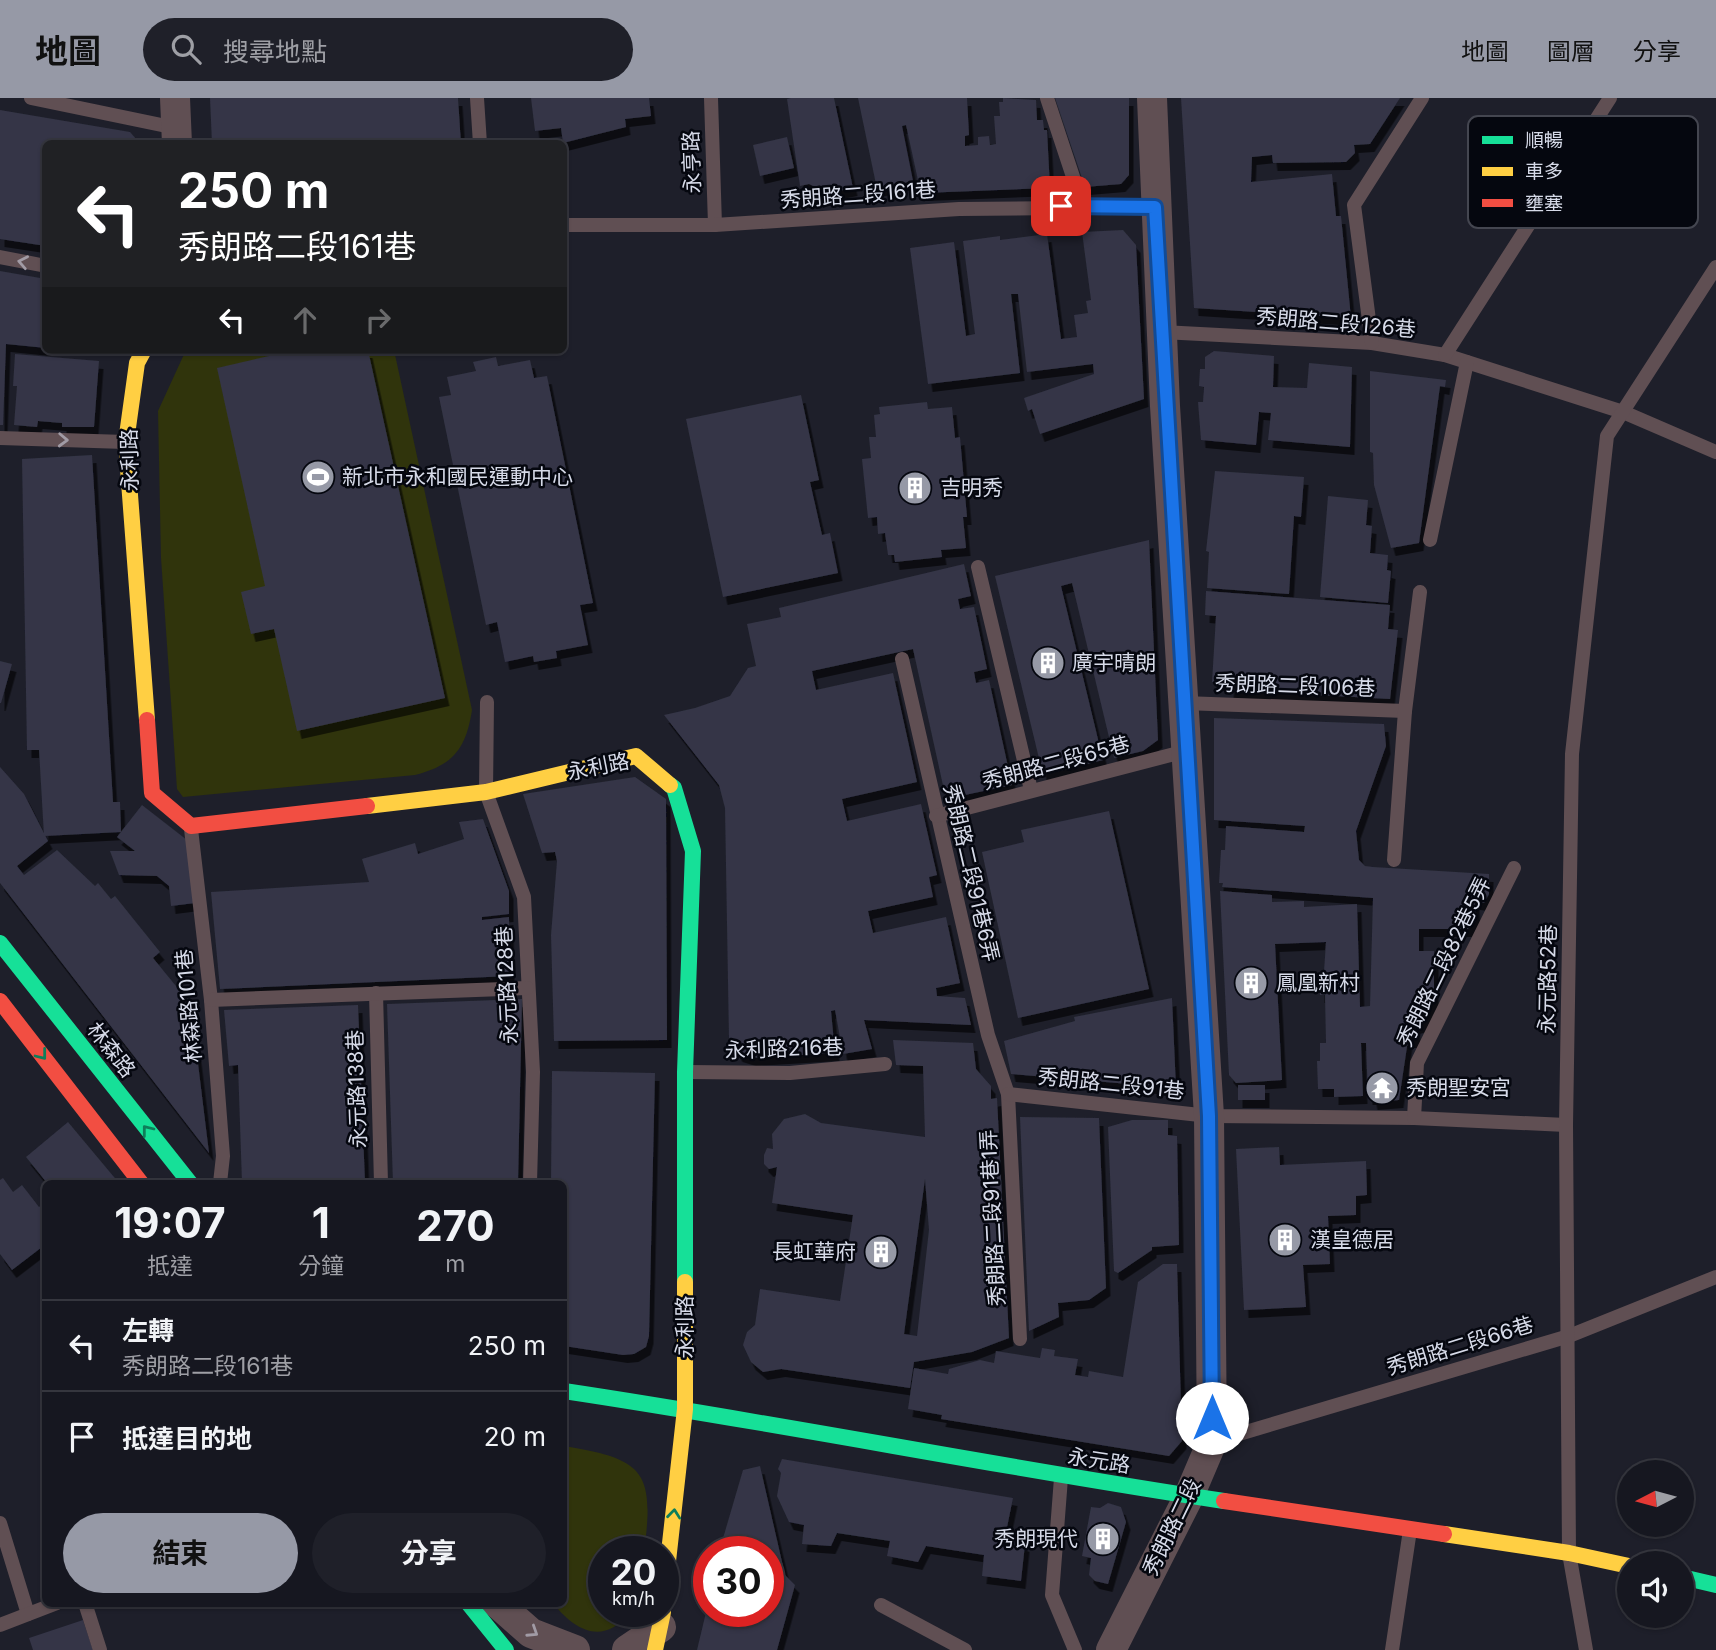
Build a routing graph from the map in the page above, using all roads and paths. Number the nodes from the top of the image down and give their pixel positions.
1 (31, 98) edge
2 (175, 98) edge
3 (477, 98) edge
4 (710, 98) edge
5 (1047, 98) edge
6 (1152, 98) edge
7 (1422, 98) edge
8 (1610, 98) edge
9 (1598, 116) edge
10 (177, 136) edge
11 (480, 140) edge
12 (1083, 207) junction
13 (1155, 207) junction
14 (567, 225) edge
15 (715, 225) junction
16 (1527, 228) edge
17 (0, 257) edge
18 (42, 265) edge
19 (1716, 267) edge
20 (1162, 332) junction
21 (1372, 343) junction
22 (142, 354) edge
23 (1445, 355) junction
24 (1466, 362) junction
25 (1623, 412) junction
26 (0, 438) edge
27 (126, 442) junction
28 (1716, 452) edge
29 (1430, 540) dead end
30 (978, 567) dead end
31 (1420, 592) dead end
32 (902, 659) dead end
33 (487, 702) dead end
34 (1184, 703) junction
35 (1405, 711) junction
36 (1186, 751) junction
37 (1031, 790) junction
38 (486, 792) junction
39 (936, 816) junction
40 (191, 826) junction
41 (1394, 860) dead end
42 (1514, 868) dead end
43 (0, 943) edge
44 (527, 988) junction
45 (376, 993) junction
46 (211, 1000) junction
47 (0, 1001) edge
48 (885, 1064) dead end
49 (685, 1072) junction
50 (1008, 1094) junction
51 (1209, 1116) junction
52 (1414, 1118) junction
53 (1566, 1125) junction
54 (139, 1180) edge
55 (188, 1180) edge
56 (220, 1180) edge
57 (381, 1180) edge
58 (530, 1180) edge
59 (1716, 1277) edge
60 (1569, 1336) junction
61 (1020, 1339) dead end
62 (567, 1391) edge
63 (685, 1409) junction
64 (1212, 1442) junction
65 (1061, 1477) junction
66 (1189, 1496) junction
67 (0, 1523) edge
68 (1410, 1530) junction
69 (670, 1536) edge
70 (1569, 1553) junction
71 (1617, 1563) edge
72 (1694, 1580) edge
73 (1716, 1585) edge
74 (881, 1605) dead end
75 (46, 1607) edge
76 (86, 1607) edge
77 (471, 1607) edge
78 (502, 1607) edge
79 (28, 1614) junction
80 (0, 1625) edge
81 (656, 1627) edge
82 (100, 1650) edge
83 (506, 1650) edge
84 (575, 1650) edge
85 (627, 1650) edge
86 (965, 1650) edge
87 (1075, 1650) edge
88 (1111, 1650) edge
89 (1392, 1650) edge
90 (1586, 1650) edge

1 - 10 lane
2 - 10 street
3 - 11 lane
4 - 15 lane, 永亨路
5 - 12 lane
6 - 13 street, 秀朗路二段
7 - 21 lane
8 - 9 lane
12 - 13 lane, 秀朗路二段161巷
12 - 15 lane, 秀朗路二段161巷
13 - 20 street, 秀朗路二段
14 - 15 lane, 秀朗路二段161巷
16 - 23 lane
18 -> 17 lane
19 - 25 lane, 永元路52巷
20 - 21 lane, 秀朗路二段126巷
20 - 34 street, 秀朗路二段
21 - 23 lane, 秀朗路二段126巷
22 - 27 street, 永利路
23 - 24 lane, 秀朗路二段126巷
24 - 25 lane, 秀朗路二段126巷
24 - 29 lane
25 - 28 lane, 秀朗路二段126巷
25 - 53 lane, 永元路52巷
26 -> 27 lane
27 - 40 street, 永利路
30 - 37 lane
31 - 35 lane
32 - 39 lane, 秀朗路二段91巷6弄
33 - 38 lane
34 - 35 lane, 秀朗路二段106巷
34 - 36 street, 秀朗路二段
35 - 41 lane
36 - 37 lane, 秀朗路二段65巷
36 - 51 street, 秀朗路二段
37 - 39 lane, 秀朗路二段65巷
38 - 40 street, 永利路
38 - 44 lane, 永元路128巷
38 - 49 street, 永利路
39 - 50 lane, 秀朗路二段91巷6弄
40 - 46 lane, 林森路101巷
42 - 52 lane, 秀朗路二段82巷5弄
55 -> 43 street, 林森路
44 - 45 lane
44 - 58 lane, 永元路128巷
45 - 46 lane
45 - 57 lane, 永元路138巷
46 - 56 lane, 林森路101巷
47 -> 54 street
48 - 49 lane, 永利路216巷
49 - 63 street, 永利路
50 - 51 lane, 秀朗路二段91巷
50 - 61 lane, 秀朗路二段91巷1弄
51 - 52 lane, 秀朗路二段91巷
51 - 64 street, 秀朗路二段
52 - 53 lane, 秀朗路二段91巷
53 - 60 lane, 永元路52巷
59 - 60 lane, 秀朗路二段66巷
60 - 64 lane, 秀朗路二段66巷
60 - 70 lane, 永元路52巷
62 - 63 street, 永元路
63 - 65 street, 永元路
69 -> 63 street, 永利路
64 - 66 street, 秀朗路二段
65 - 66 street, 永元路
65 - 87 lane
66 - 68 street, 永元路
66 - 88 street, 秀朗路二段
67 - 79 lane
68 - 70 street, 永元路
68 - 89 lane
70 - 71 street, 永元路
70 - 90 lane, 永元路52巷
72 - 73 street
74 - 86 lane
75 - 79 lane
76 - 82 lane
77 - 83 street
78 -> 84 street
79 - 80 lane
81 - 85 street

